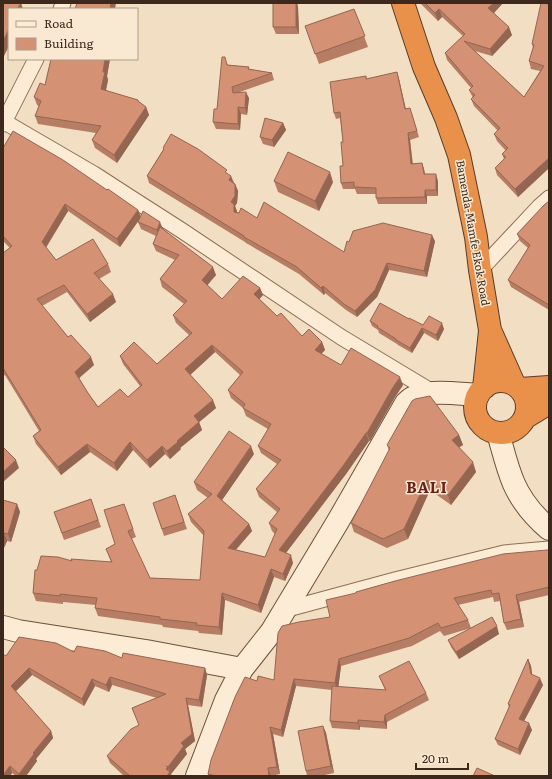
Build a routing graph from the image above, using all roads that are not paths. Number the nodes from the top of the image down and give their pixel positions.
1 (403, 3) edge
2 (35, 60) edge
3 (3, 122) edge
4 (549, 198) edge
5 (480, 270) junction
6 (490, 330) junction
7 (517, 387) junction
8 (549, 387) edge
9 (481, 392) junction
10 (434, 393) junction
11 (549, 404) edge
12 (526, 417) junction
13 (498, 433) junction
14 (549, 529) edge
15 (549, 549) edge
16 (284, 610) junction
17 (3, 627) edge
18 (242, 669) junction
19 (197, 776) edge

1 - 5 highway, Bamenda-Mamfe Ekok Road
2 - 3 street
3 - 10 street
4 - 5 street
5 - 6 highway, Bamenda-Mamfe Ekok Road
6 - 7 highway
6 - 9 highway
7 - 8 highway
7 - 9 highway
7 - 12 highway
9 - 10 street
9 - 13 highway
10 - 16 street
11 - 12 highway
12 - 13 highway
13 - 14 street
15 - 16 street
16 - 18 street
17 - 18 street
18 - 19 street

